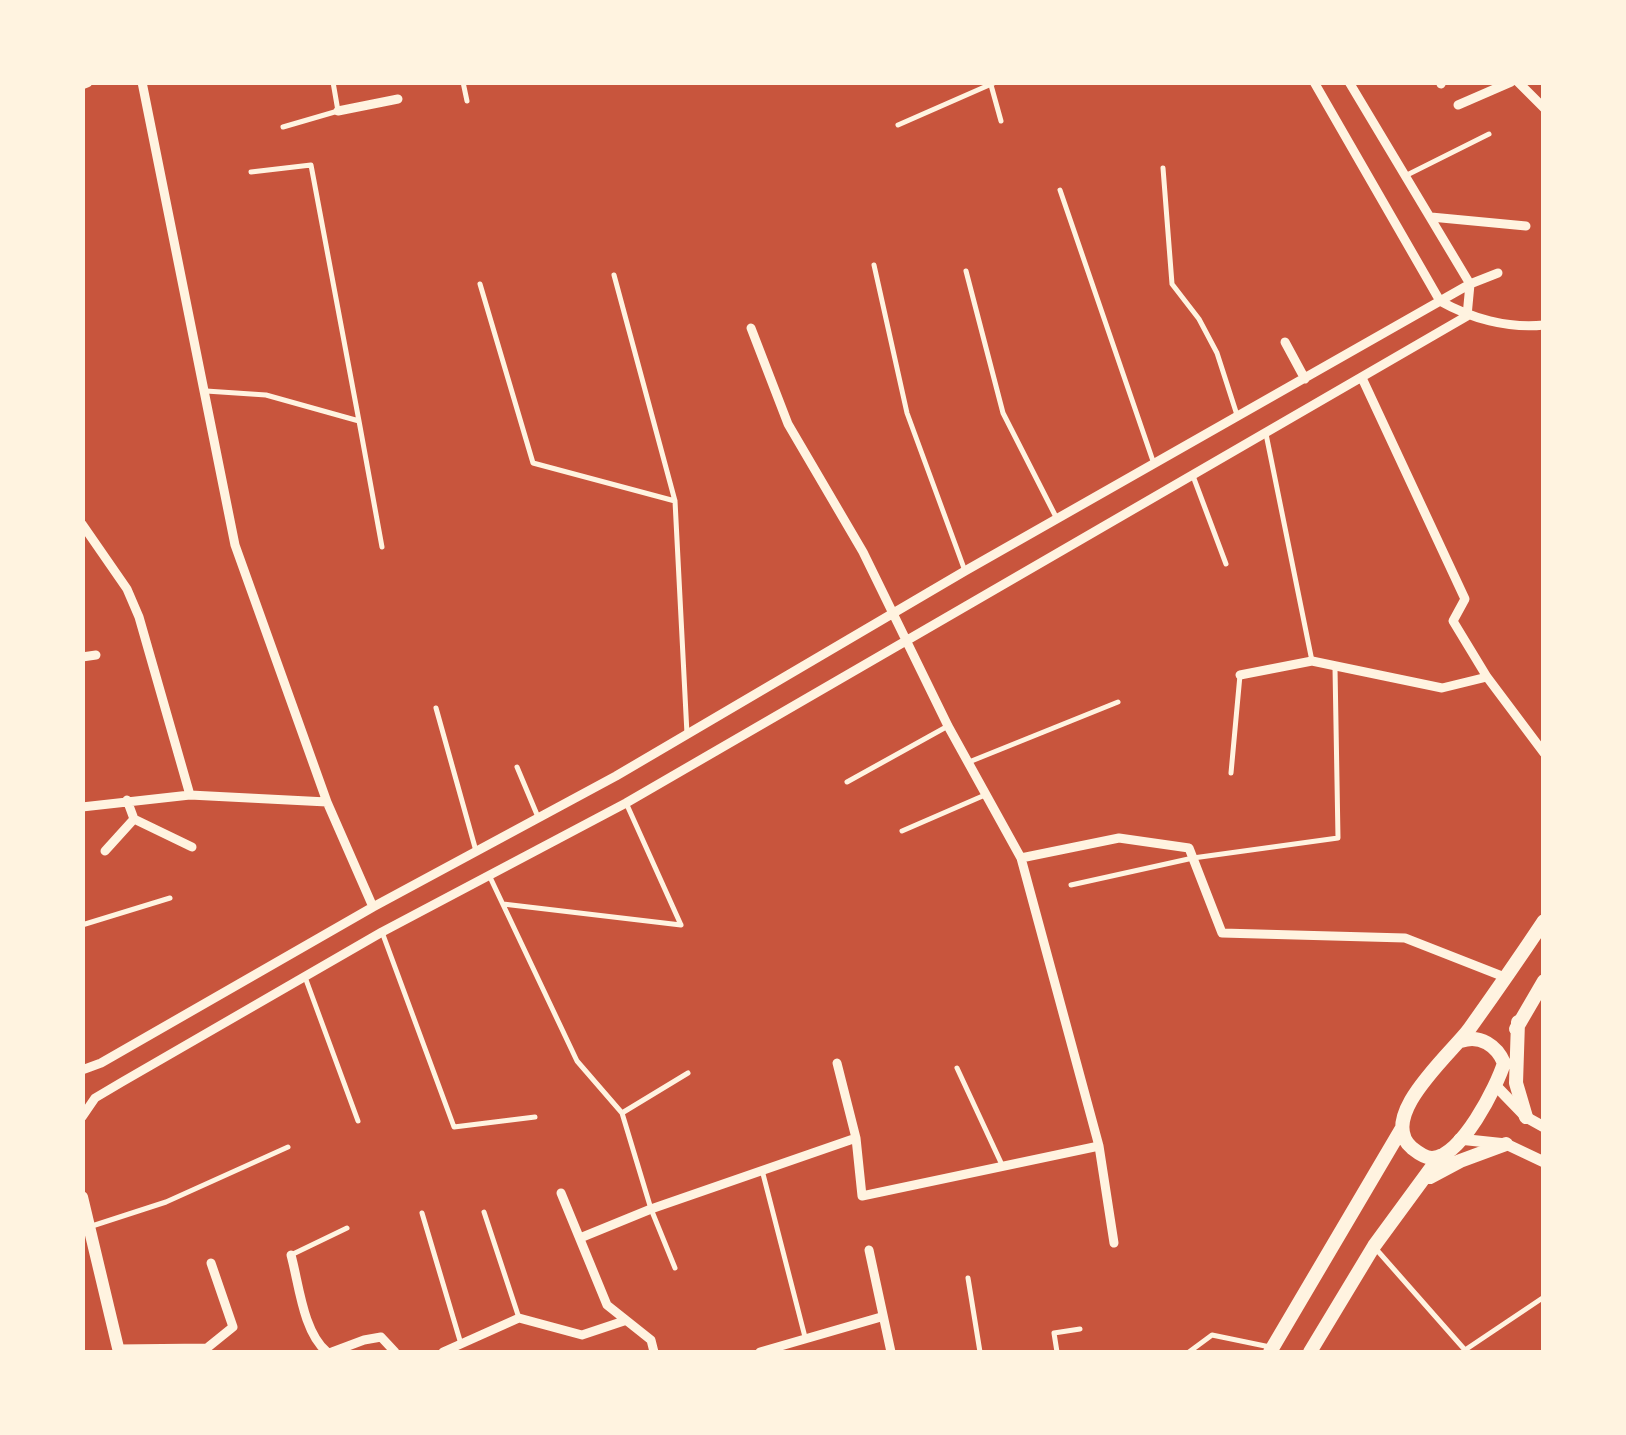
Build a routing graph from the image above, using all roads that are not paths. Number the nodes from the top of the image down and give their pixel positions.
1 (142, 82) edge
2 (333, 82) edge
3 (463, 82) edge
4 (1314, 82) edge
5 (1350, 82) edge
6 (1514, 82) edge
7 (994, 84) edge
8 (398, 99) dead end
9 (467, 100) dead end
10 (1458, 105) dead end
11 (1544, 108) edge
12 (338, 111) junction
13 (1000, 121) dead end
14 (898, 125) dead end
15 (282, 127) dead end
16 (1489, 134) dead end
17 (1163, 168) dead end
18 (251, 172) dead end
19 (1406, 176) junction
20 (1060, 190) dead end
21 (1431, 217) junction
22 (1526, 226) dead end
23 (874, 266) dead end
24 (966, 271) dead end
25 (1498, 273) dead end
26 (614, 274) dead end
27 (480, 284) dead end
28 (1470, 284) junction
29 (1440, 300) junction
30 (1467, 316) junction
31 (1544, 325) edge
32 (751, 328) dead end
33 (1285, 342) dead end
34 (1362, 378) junction
35 (1305, 379) junction
36 (204, 391) junction
37 (1238, 415) junction
38 (360, 422) junction
39 (1265, 430) junction
40 (1154, 464) junction
41 (1192, 473) junction
42 (675, 501) junction
43 (1058, 520) junction
44 (82, 524) edge
45 (382, 547) dead end
46 (1226, 564) dead end
47 (965, 571) junction
48 (894, 614) junction
49 (907, 638) junction
50 (96, 655) dead end
51 (82, 657) edge
52 (1312, 662) junction
53 (1335, 666) junction
54 (1240, 675) joint
55 (1486, 677) junction
56 (1118, 702) dead end
57 (436, 708) dead end
58 (948, 726) junction
59 (686, 734) junction
60 (1544, 753) edge
61 (969, 762) junction
62 (517, 767) dead end
63 (1232, 773) dead end
64 (847, 782) dead end
65 (988, 794) junction
66 (190, 795) junction
67 (127, 800) junction
68 (327, 802) junction
69 (626, 802) junction
70 (82, 807) edge
71 (538, 817) junction
72 (134, 819) junction
73 (902, 830) dead end
74 (192, 847) dead end
75 (105, 851) dead end
76 (476, 851) junction
77 (1020, 858) junction
78 (1193, 858) junction
79 (489, 876) junction
80 (1071, 884) dead end
81 (170, 898) dead end
82 (503, 904) junction
83 (373, 907) junction
84 (1544, 920) edge
85 (82, 925) edge
86 (382, 932) junction
87 (304, 977) junction
88 (1506, 978) junction
89 (1544, 981) edge
90 (1518, 1022) junction
91 (1461, 1041) junction
92 (837, 1063) dead end
93 (1504, 1063) junction
94 (957, 1068) dead end
95 (82, 1070) edge
96 (688, 1073) dead end
97 (1496, 1086) junction
98 (622, 1113) junction
99 (535, 1117) dead end
100 (1526, 1117) junction
101 (82, 1118) edge
102 (358, 1120) dead end
103 (1402, 1127) junction
104 (1544, 1128) edge
105 (856, 1138) junction
106 (1459, 1139) junction
107 (1506, 1144) junction
108 (1099, 1146) junction
109 (288, 1147) dead end
110 (1440, 1156) junction
111 (1544, 1162) edge
112 (1002, 1167) junction
113 (762, 1170) junction
114 (1421, 1182) junction
115 (561, 1192) dead end
116 (82, 1197) edge
117 (651, 1209) junction
118 (484, 1212) dead end
119 (422, 1213) dead end
120 (89, 1227) junction
121 (348, 1228) dead end
122 (580, 1238) junction
123 (1114, 1243) dead end
124 (1374, 1246) junction
125 (869, 1250) dead end
126 (292, 1255) joint
127 (211, 1264) dead end
128 (675, 1268) dead end
129 (968, 1278) dead end
130 (1544, 1297) edge
131 (881, 1317) junction
132 (519, 1318) junction
133 (624, 1321) junction
134 (1080, 1329) dead end
135 (806, 1340) junction
136 (462, 1345) junction
137 (1272, 1350) edge
138 (119, 1351) edge
139 (330, 1352) edge
140 (394, 1352) edge
141 (443, 1352) edge
142 (654, 1352) edge
143 (760, 1352) edge
144 (891, 1352) edge
145 (980, 1352) edge
146 (1056, 1352) edge
147 (1189, 1352) edge
148 (1310, 1352) edge

1 - 36 street
2 - 12 lane
3 - 9 lane
4 - 29 street
5 - 19 street
6 - 10 street
6 - 11 street
7 - 13 lane
7 - 14 lane
8 - 12 street
12 - 15 lane
16 - 19 lane
17 - 37 lane
18 - 38 lane
19 - 21 street
20 - 40 lane
21 - 22 street
21 - 28 street
23 - 47 lane
24 - 43 lane
25 - 28 street
26 - 42 lane
27 - 42 lane
28 - 29 street
28 - 30 street
29 - 30 street
29 - 35 street
30 - 31 street
30 - 34 street
32 - 48 street
33 - 35 street
34 - 39 street
34 - 55 street
35 - 37 street
36 - 38 lane
36 - 68 street
37 - 40 street
38 - 45 lane
39 - 41 street
39 - 52 lane
40 - 43 street
41 - 46 lane
41 - 49 street
42 - 59 lane
43 - 47 street
44 - 66 street
47 - 48 street
48 - 49 street
48 - 59 street
49 - 58 street
49 - 69 street
50 - 51 street
52 - 53 street
52 - 54 street
53 - 55 street
53 - 78 lane
54 - 63 lane
55 - 60 street
56 - 61 lane
57 - 76 lane
58 - 61 street
58 - 64 lane
59 - 71 street
61 - 65 street
62 - 71 lane
65 - 73 lane
65 - 77 street
66 - 67 street
66 - 68 street
67 - 70 street
67 - 72 street
68 - 83 street
69 - 79 street
69 - 82 lane
71 - 76 street
72 - 74 street
72 - 75 street
76 - 83 street
77 - 78 street
77 - 108 street
78 - 80 lane
78 - 88 street
79 - 82 lane
79 - 86 street
81 - 85 lane
82 - 98 lane
83 - 95 street
84 - 88 main road
86 - 87 street
86 - 99 lane
87 - 101 street
87 - 102 lane
88 - 91 main road
89 - 90 main road
90 - 93 main road
90 - 100 main road
91 - 93 main road
91 - 103 main road
92 - 105 street
93 - 97 main road
94 - 112 lane
96 - 98 lane
97 - 100 street
97 - 106 main road
98 - 117 lane
100 - 104 street
103 - 110 main road
103 - 137 main road
105 - 112 street
105 - 113 street
106 - 107 street
106 - 110 main road
107 - 111 street
107 - 114 main road
108 - 112 street
108 - 123 street
109 - 120 lane
110 - 114 main road
113 - 117 street
113 - 135 lane
114 - 124 main road
115 - 122 street
116 - 120 main road
117 - 122 street
117 - 128 lane
118 - 132 lane
119 - 136 lane
120 - 138 main road
121 - 126 lane
122 - 133 street
124 - 130 lane
124 - 148 main road
125 - 131 street
126 - 139 street
127 - 138 street
129 - 145 lane
131 - 135 street
131 - 144 street
132 - 133 street
132 - 136 street
133 - 142 street
134 - 146 lane
135 - 143 street
136 - 141 street
137 - 147 lane
139 - 140 street

